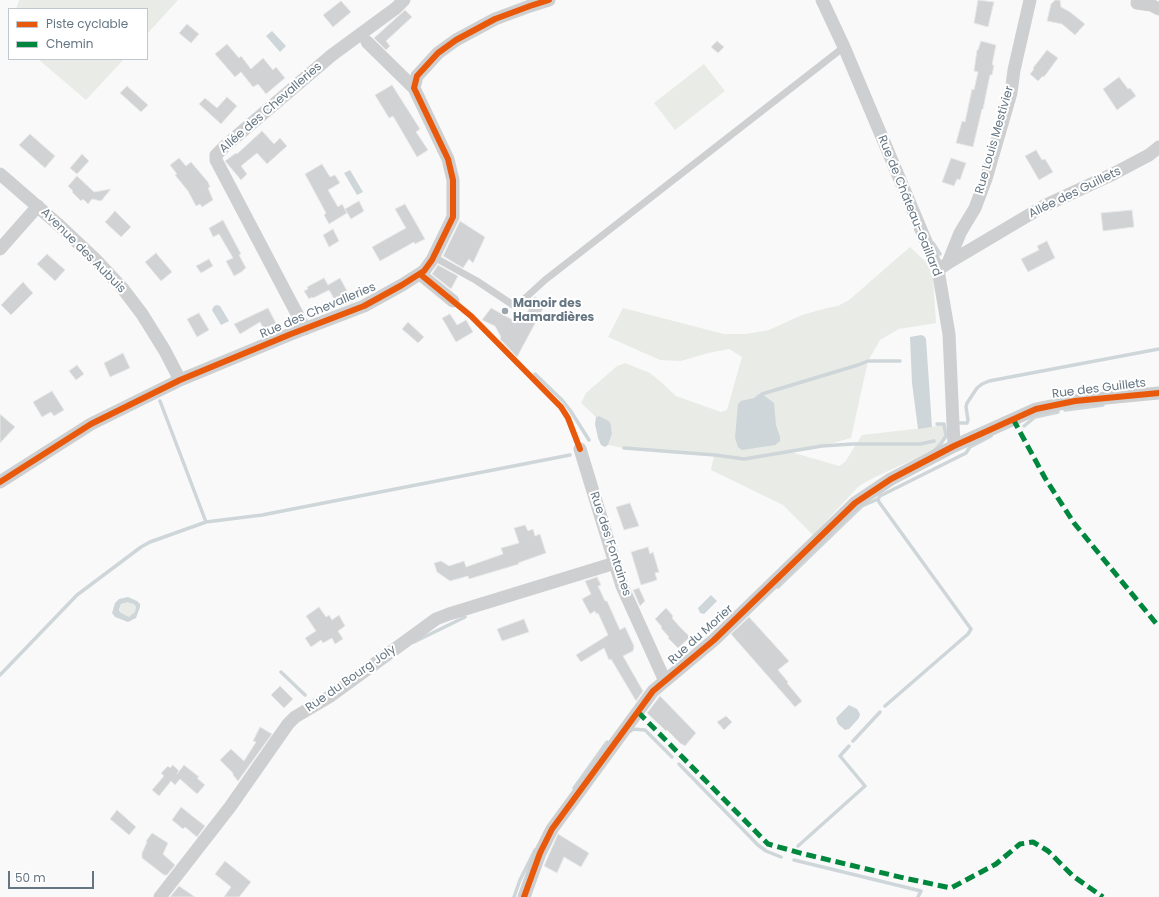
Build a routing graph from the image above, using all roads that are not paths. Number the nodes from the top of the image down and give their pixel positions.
1 (404, 0) edge
2 (549, 0) edge
3 (822, 0) edge
4 (1030, 0) edge
5 (1137, 3) dead end
6 (1159, 9) edge
7 (367, 42) dead end
8 (844, 48) junction
9 (414, 88) junction
10 (1159, 147) edge
11 (0, 174) edge
12 (38, 206) junction
13 (0, 249) edge
14 (434, 256) junction
15 (943, 267) junction
16 (420, 274) junction
17 (453, 301) dead end
18 (305, 329) junction
19 (180, 380) junction
20 (1159, 393) edge
21 (954, 446) junction
22 (580, 449) dead end
23 (0, 482) edge
24 (615, 563) junction
25 (665, 681) junction
26 (160, 897) edge
27 (524, 897) edge

1 - 18 street, Allée des Chevalleries
2 - 9 street
3 - 8 street, Rue de Château-Gaillard
4 - 15 street, Rue Louis Mestivier
5 - 6 street
7 - 9 street
8 - 14 lane
8 - 15 street, Rue de Château-Gaillard
9 - 14 street, Rue des Chevalleries
10 - 15 street, Allée des Guillets
11 - 12 street, Avenue des Aubuis
12 - 13 street
12 - 19 street, Avenue des Aubuis
14 - 16 street, Rue des Chevalleries
15 - 21 street, Rue de Château-Gaillard
16 - 17 street
16 - 18 street, Rue des Chevalleries
18 - 19 street, Rue des Chevalleries
19 - 23 street, Rue des Chevalleries
20 - 21 street, Rue des Guillets
21 - 25 street, Rue du Morier
22 - 24 street, Rue des Fontaines
24 - 25 street, Rue des Fontaines
24 - 26 street, Rue du Bourg Joly
25 - 27 street, Rue du Morier

